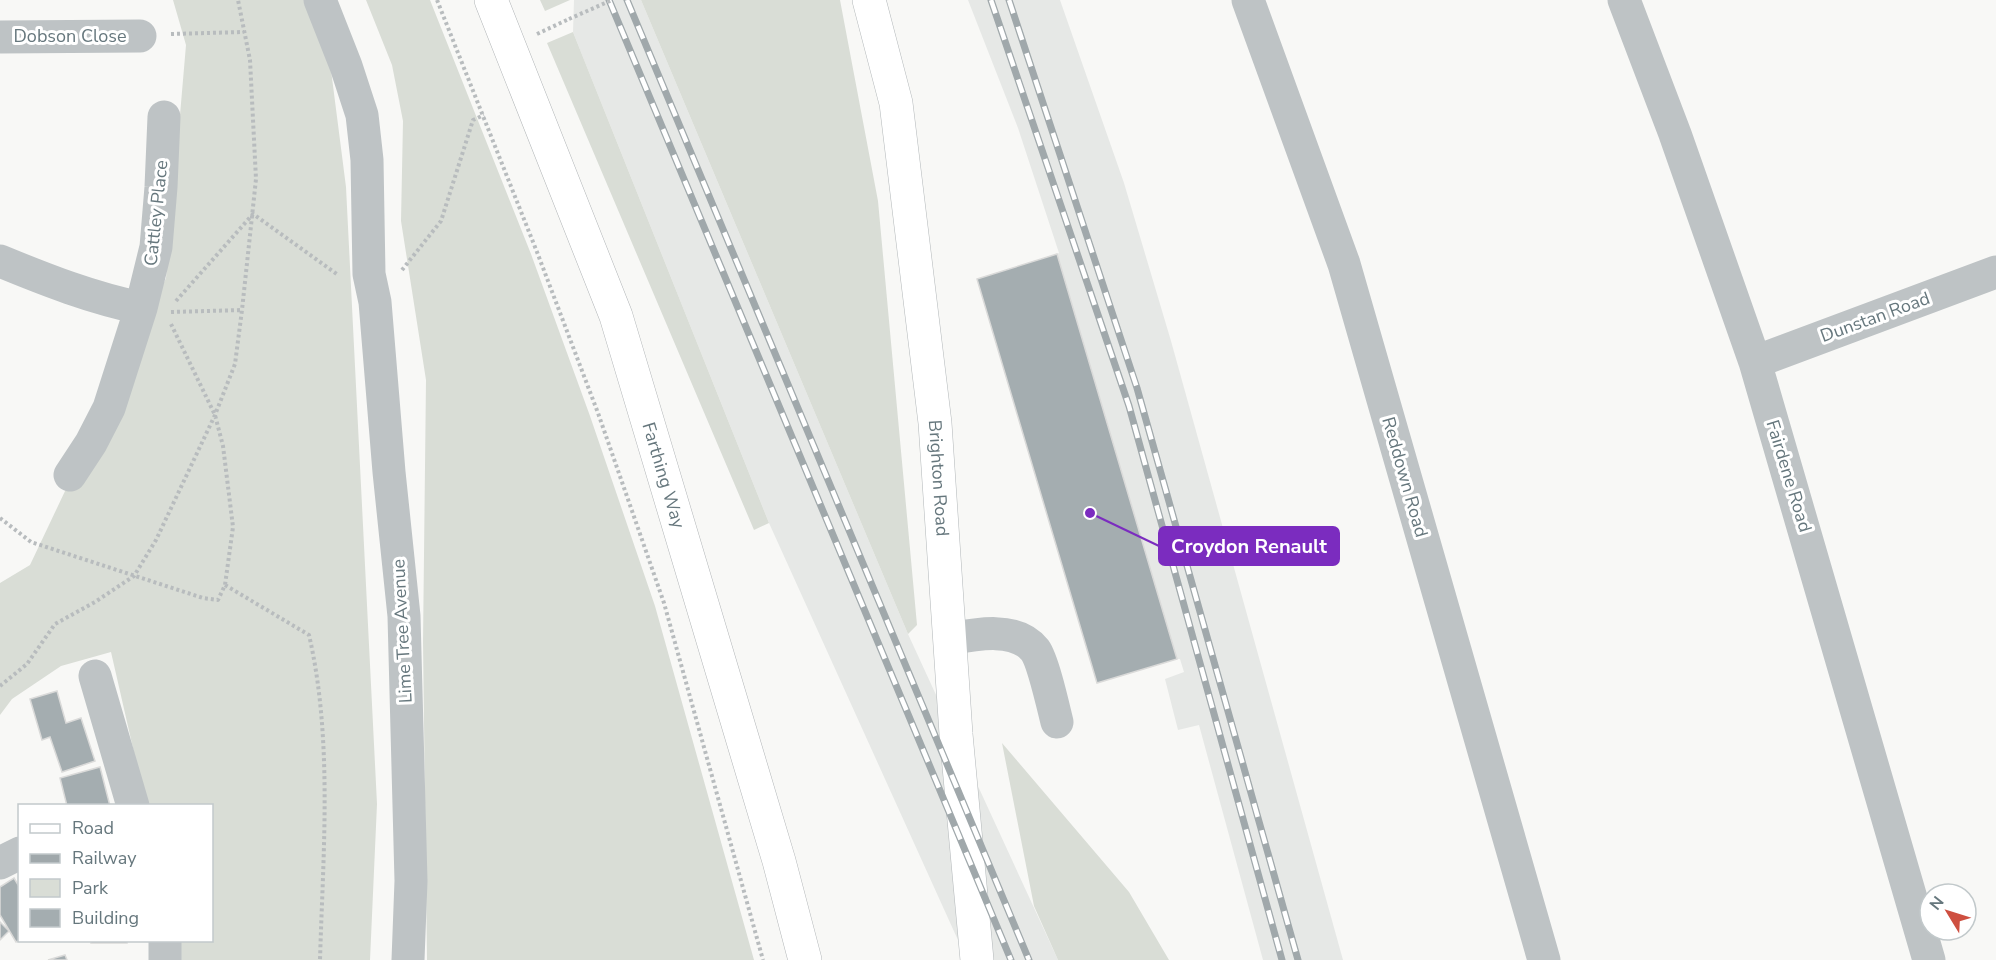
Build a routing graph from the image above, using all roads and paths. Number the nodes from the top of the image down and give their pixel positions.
1 (238, 0) edge
2 (320, 0) edge
3 (437, 0) edge
4 (490, 0) edge
5 (612, 0) edge
6 (869, 0) edge
7 (1248, 0) edge
8 (1624, 0) edge
9 (244, 32) junction
10 (535, 35) dead end
11 (140, 36) joint
12 (0, 37) edge
13 (484, 115) junction
14 (164, 117) dead end
15 (253, 214) junction
16 (0, 261) edge
17 (1996, 272) edge
18 (375, 302) junction
19 (153, 310) junction
20 (242, 310) junction
21 (1755, 362) junction
22 (215, 415) junction
23 (70, 476) dead end
24 (0, 519) edge
25 (134, 576) junction
26 (225, 585) junction
27 (950, 639) junction
28 (95, 676) dead end
29 (0, 686) edge
30 (1058, 722) dead end
31 (132, 804) edge
32 (18, 854) edge
33 (0, 863) edge
34 (165, 942) edge
35 (165, 960) edge
36 (320, 960) edge
37 (408, 960) edge
38 (763, 960) edge
39 (805, 960) edge
40 (977, 960) edge
41 (1544, 960) edge
42 (1929, 960) edge

1 - 9 path
2 - 18 street, Lime Tree Avenue
3 - 13 path
4 - 39 main road, Farthing Way
5 - 10 path, bridge
6 - 27 main road, Brighton Road
7 - 41 street, Reddown Road
8 - 21 street, Fairdene Road
9 - 11 path
9 - 15 path
11 - 12 street, Dobson Close
13 - 18 path
13 - 38 path
14 - 19 street, Cattley Place
15 - 18 path
15 - 19 path
15 - 20 path
16 - 19 street
17 - 21 street, Dunstan Road
18 - 37 street, Lime Tree Avenue
19 - 20 path
19 - 22 path
19 - 23 street, Cattley Place
20 - 22 path
21 - 42 street, Fairdene Road
22 - 25 path
22 - 26 path
24 - 25 path
25 - 26 path
25 - 29 path
26 - 36 path
27 - 30 street
27 - 40 main road, Brighton Road
28 - 31 street
32 - 33 street
34 - 35 street

